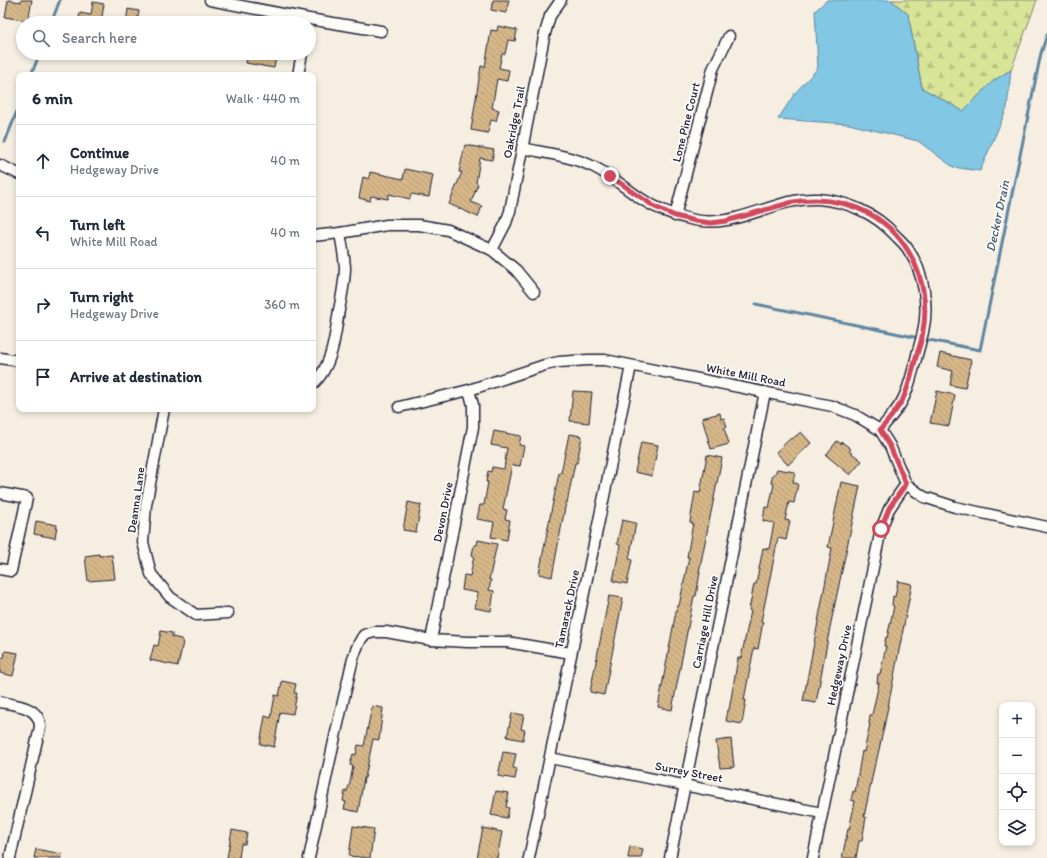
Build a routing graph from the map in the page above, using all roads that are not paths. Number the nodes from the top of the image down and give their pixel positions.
1 (210, 0) edge
2 (562, 0) edge
3 (285, 16) edge
4 (316, 22) edge
5 (381, 31) dead end
6 (729, 36) dead end
7 (301, 60) edge
8 (299, 72) edge
9 (522, 148) junction
10 (0, 166) edge
11 (16, 173) edge
12 (675, 216) junction
13 (340, 233) junction
14 (316, 236) edge
15 (492, 250) junction
16 (534, 292) dead end
17 (0, 358) edge
18 (16, 361) edge
19 (631, 366) junction
20 (316, 381) edge
21 (469, 390) junction
22 (765, 392) junction
23 (399, 407) dead end
24 (163, 412) edge
25 (880, 430) junction
26 (906, 484) junction
27 (0, 493) edge
28 (1047, 527) edge
29 (0, 568) edge
30 (228, 613) dead end
31 (431, 640) junction
32 (571, 653) junction
33 (0, 702) edge
34 (550, 758) junction
35 (685, 785) junction
36 (822, 813) junction
37 (10, 858) edge
38 (309, 858) edge
39 (529, 858) edge
40 (670, 858) edge
41 (813, 858) edge

1 - 3 street
2 - 9 street, Oakridge Trail
4 - 5 street
6 - 12 street, Lone Pine Court
7 - 8 street
9 - 12 street
9 - 15 street, Oakridge Trail
10 - 11 street
12 - 25 street
13 - 14 street
13 - 15 street
13 - 20 street
15 - 16 street
17 - 18 street
19 - 21 street, White Mill Road
19 - 22 street, White Mill Road
19 - 32 street, Tamarack Drive
21 - 23 street, White Mill Road
21 - 31 street, Devon Drive
22 - 25 street, White Mill Road
22 - 35 street, Carriage Hill Drive
24 - 30 street, Deanna Lane
25 - 26 street, White Mill Road
26 - 28 street
26 - 36 street, Hedgeway Drive
27 - 29 street
31 - 32 street
31 - 38 street
32 - 34 street, Tamarack Drive
33 - 37 street
34 - 35 street, Surrey Street
34 - 39 street, Tamarack Drive
35 - 36 street, Surrey Street
35 - 40 street, Carriage Hill Drive
36 - 41 street, Hedgeway Drive

